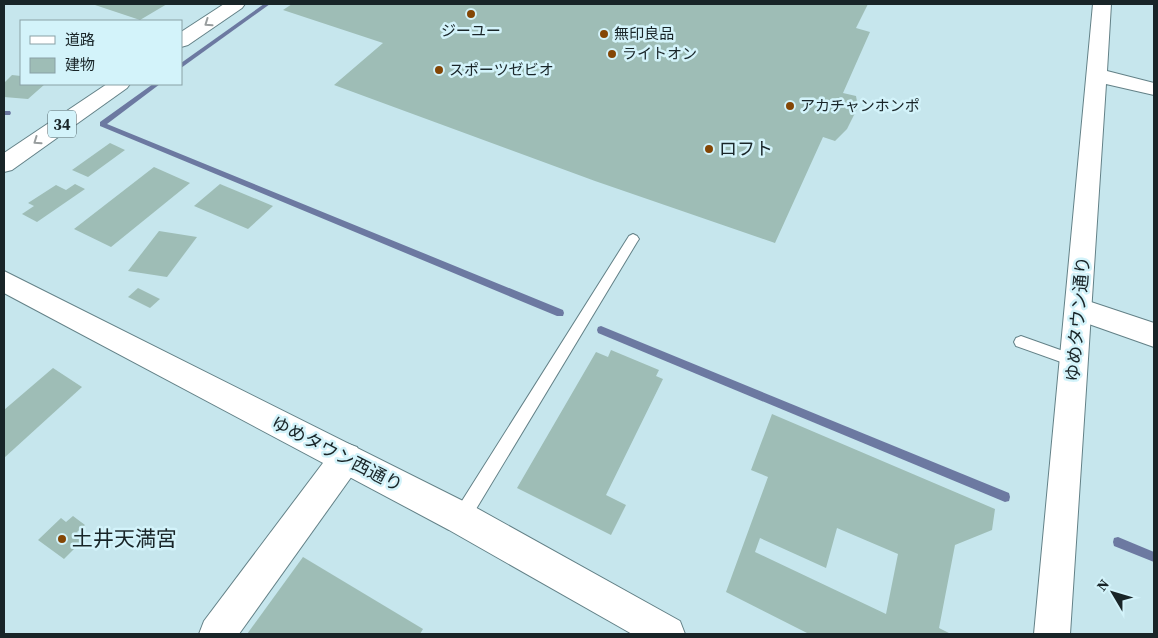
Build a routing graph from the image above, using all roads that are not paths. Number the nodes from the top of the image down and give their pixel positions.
1 (213, 4) edge
2 (236, 4) edge
3 (1102, 4) edge
4 (182, 24) edge
5 (182, 40) edge
6 (1096, 75) junction
7 (92, 85) edge
8 (119, 85) edge
9 (1154, 89) edge
10 (4, 144) edge
11 (4, 164) edge
12 (633, 238) dead end
13 (4, 282) edge
14 (1079, 309) junction
15 (1154, 335) edge
16 (1021, 342) dead end
17 (1074, 361) junction
18 (346, 458) junction
19 (461, 518) junction
20 (217, 634) edge
21 (667, 634) edge
22 (1052, 634) edge

1 - 4 main road
2 -> 5 main road
3 - 6 main road, ゆめタウン通り
6 - 9 main road
6 - 14 main road, ゆめタウン通り
7 - 10 main road, 34
8 -> 11 main road, 34
12 - 19 lane
13 - 18 main road, ゆめタウン西通り
14 - 15 main road
14 - 17 main road, ゆめタウン通り
16 - 17 lane
17 - 22 main road, ゆめタウン通り
18 - 19 main road, ゆめタウン西通り
18 - 20 main road
19 - 21 main road, ゆめタウン西通り

